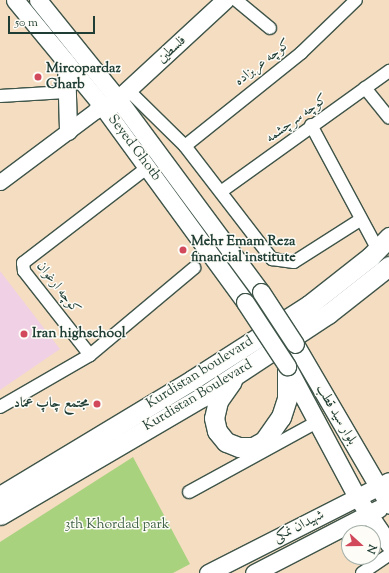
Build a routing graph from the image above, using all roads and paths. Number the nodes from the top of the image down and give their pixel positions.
1 (15, 0) edge
2 (38, 0) edge
3 (213, 0) edge
4 (225, 0) edge
5 (236, 0) edge
6 (356, 0) edge
7 (270, 28) dead end
8 (66, 62) junction
9 (389, 71) edge
10 (365, 88) junction
11 (66, 92) junction
12 (0, 96) edge
13 (110, 101) junction
14 (389, 118) edge
15 (311, 125) junction
16 (68, 131) junction
17 (185, 146) junction
18 (148, 167) junction
19 (0, 182) edge
20 (222, 191) junction
21 (360, 220) junction
22 (383, 243) edge
23 (389, 266) edge
24 (194, 268) dead end
25 (273, 327) junction
26 (287, 344) junction
27 (90, 355) junction
28 (287, 366) junction
29 (237, 374) junction
30 (0, 407) edge
31 (317, 422) junction
32 (383, 484) edge
33 (189, 492) dead end
34 (0, 496) edge
35 (357, 497) junction
36 (389, 504) edge
37 (368, 514) junction
38 (0, 515) edge
39 (389, 544) edge
40 (389, 555) edge
41 (208, 573) edge
42 (254, 573) edge
43 (362, 573) edge

1 - 8 main road, Seyed Ghotb
2 - 13 main road, Seyed Ghotb
3 - 13 main road, فلسطین
4 - 13 main road, فلسطین
5 - 7 street
6 - 17 street, کوچه عربزاده
8 - 11 main road
8 - 13 main road, Seyed Ghotb
9 - 10 street, کوچه سرچشمه
10 - 14 street
10 - 15 street, کوچه سرچشمه
11 - 12 street
11 - 16 main road
13 - 16 street, فلسطین
13 - 17 street
13 - 18 main road, Seyed Ghotb
13 - 26 main road, Seyed Ghotb, bridge
15 - 20 street, کوچه سرچشمه
15 - 21 street
16 - 19 street, فلسطین
17 - 20 street
18 - 27 street, کوچه ارغوان
18 - 28 main road, Seyed Ghotb, bridge
20 - 21 street
21 - 22 street
22 - 25 main road, Kurdistan boulevard
23 - 26 main road, Kurdistan Boulevard
24 - 27 street
25 - 26 main road
25 - 34 main road, Kurdistan boulevard
26 - 29 main road, Kurdistan Boulevard
26 - 32 main road, بلوار سید قطب
27 - 30 street
28 - 29 main road
28 - 31 main road, بلوار سید قطب
29 - 38 main road, Kurdistan Boulevard
31 - 33 street
31 - 35 main road, بلوار سید قطب
32 - 35 main road, شهیدان نمکی
32 - 36 main road, بلوار سید قطب
35 - 37 main road, بلوار سید قطب
35 - 41 main road, شهیدان نمکی
36 - 37 main road, شهیدان نمکی
37 - 39 main road, بلوار سید قطب
37 - 42 main road, شهیدان نمکی
40 - 43 street

